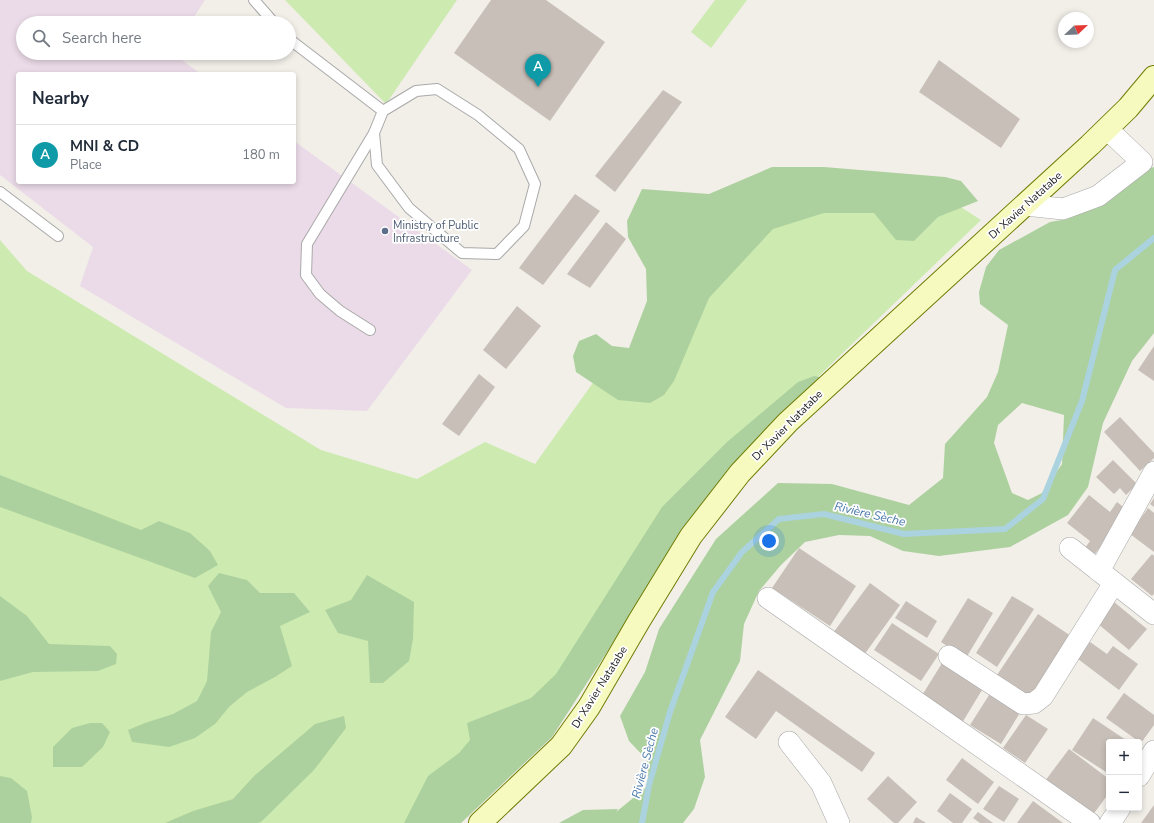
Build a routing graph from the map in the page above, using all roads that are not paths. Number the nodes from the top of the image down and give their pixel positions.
1 (254, 0) edge
2 (268, 16) edge
3 (296, 44) edge
4 (1154, 77) edge
5 (383, 111) junction
6 (1106, 129) junction
7 (374, 133) junction
8 (1148, 160) edge
9 (0, 192) edge
10 (1025, 205) junction
11 (58, 236) dead end
12 (370, 330) dead end
13 (1154, 472) edge
14 (1070, 548) dead end
15 (1106, 577) junction
16 (768, 598) dead end
17 (1154, 614) edge
18 (949, 656) dead end
19 (789, 742) dead end
20 (1154, 751) edge
21 (1140, 775) edge
22 (1118, 811) edge
23 (480, 823) edge
24 (839, 823) edge
25 (1090, 823) edge
26 (1110, 823) edge

1 - 2 lane
3 - 5 lane
4 - 6 main road, Dr Xavier Natatabe
5 - 7 lane
5 - 7 lane
6 - 8 street
6 - 10 main road, Dr Xavier Natatabe
7 - 12 lane
8 - 10 street
9 - 11 lane
10 - 23 main road, Dr Xavier Natatabe
13 - 15 street
14 - 15 street
15 - 17 street
15 - 18 street
16 - 25 street
19 - 24 street
20 - 21 street
22 - 26 street

